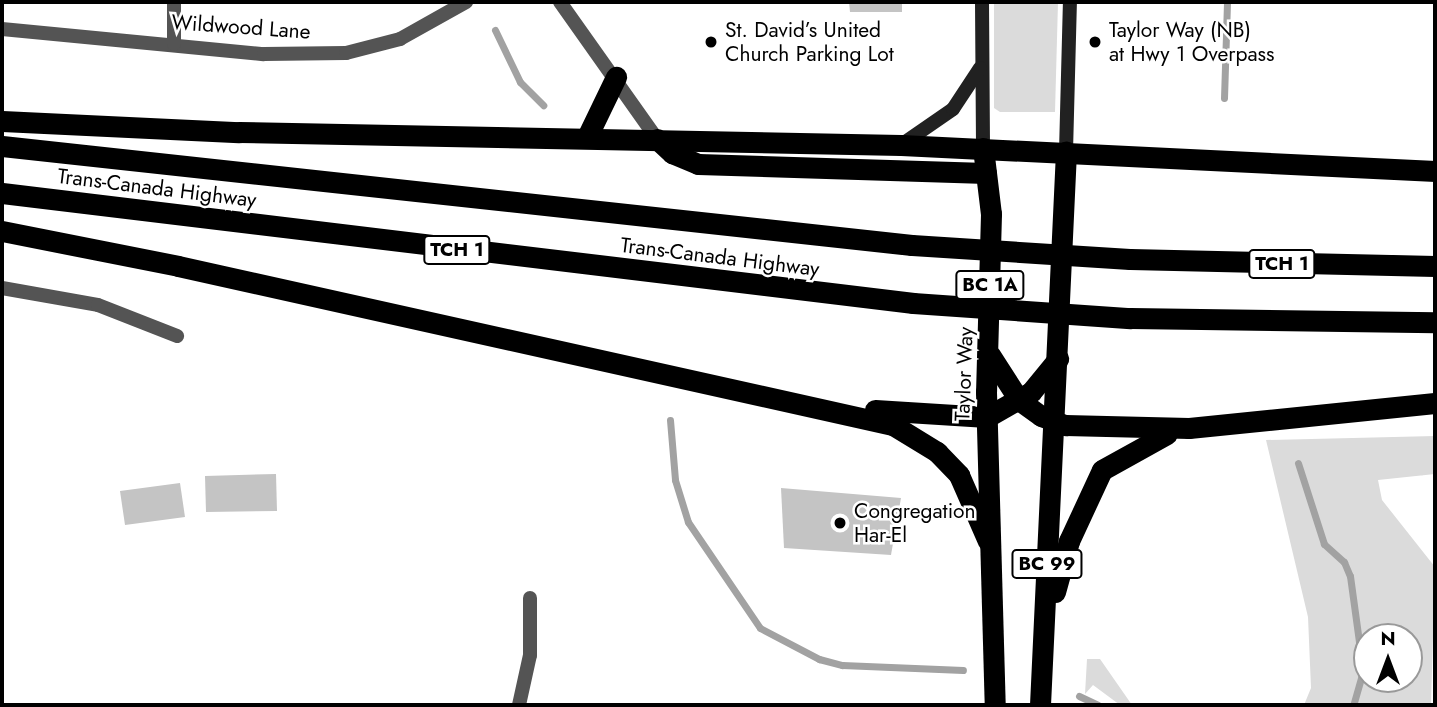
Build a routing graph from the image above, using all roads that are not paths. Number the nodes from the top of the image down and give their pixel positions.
1 (174, 2) edge
2 (466, 2) edge
3 (560, 2) edge
4 (982, 2) edge
5 (1070, 2) edge
6 (2, 29) edge
7 (174, 44) junction
8 (980, 67) junction
9 (616, 77) junction
10 (2, 121) edge
11 (587, 137) junction
12 (657, 139) junction
13 (901, 145) junction
14 (2, 146) edge
15 (983, 148) junction
16 (1066, 152) junction
17 (1435, 172) edge
18 (986, 173) junction
19 (2, 193) edge
20 (2, 231) edge
21 (1435, 266) edge
22 (2, 288) edge
23 (1435, 322) edge
24 (177, 335) dead end
25 (990, 355) junction
26 (1058, 359) junction
27 (779, 400) junction
28 (1019, 400) junction
29 (1435, 403) edge
30 (987, 417) junction
31 (1054, 422) junction
32 (1189, 428) junction
33 (988, 541) junction
34 (530, 598) dead end
35 (1042, 660) junction
36 (519, 705) edge
37 (995, 705) edge
38 (1040, 705) edge

1 - 7 street
2 - 7 street, Wildwood Lane
3 - 9 street
4 - 8 street, Taylor Way
5 - 16 street
6 - 7 street, Wildwood Lane
8 - 13 street
8 - 15 street, Taylor Way
9 - 11 highway
9 - 12 street
10 - 11 highway
11 - 12 highway
12 - 13 highway
12 - 18 highway
13 - 15 highway
14 - 21 highway, Trans-Canada Highway / TCH 1
15 - 16 highway
15 - 18 highway, Taylor Way / BC 1A
16 - 17 highway
16 - 26 highway, BC 99
18 - 25 highway, Taylor Way / BC 1A
19 - 23 highway, Trans-Canada Highway / TCH 1
20 - 27 highway
22 - 24 street
25 - 28 highway
25 - 30 highway, Taylor Way / BC 1A
26 - 28 highway
26 - 31 highway, BC 99
27 - 30 highway
27 - 33 highway
28 - 30 highway
28 - 31 highway
29 - 32 highway
30 - 33 highway, Taylor Way / BC 1A
31 - 32 highway
31 - 35 highway, BC 99
32 - 35 highway
33 - 37 highway, Taylor Way / BC 99
34 - 36 street
35 - 38 highway, BC 99

